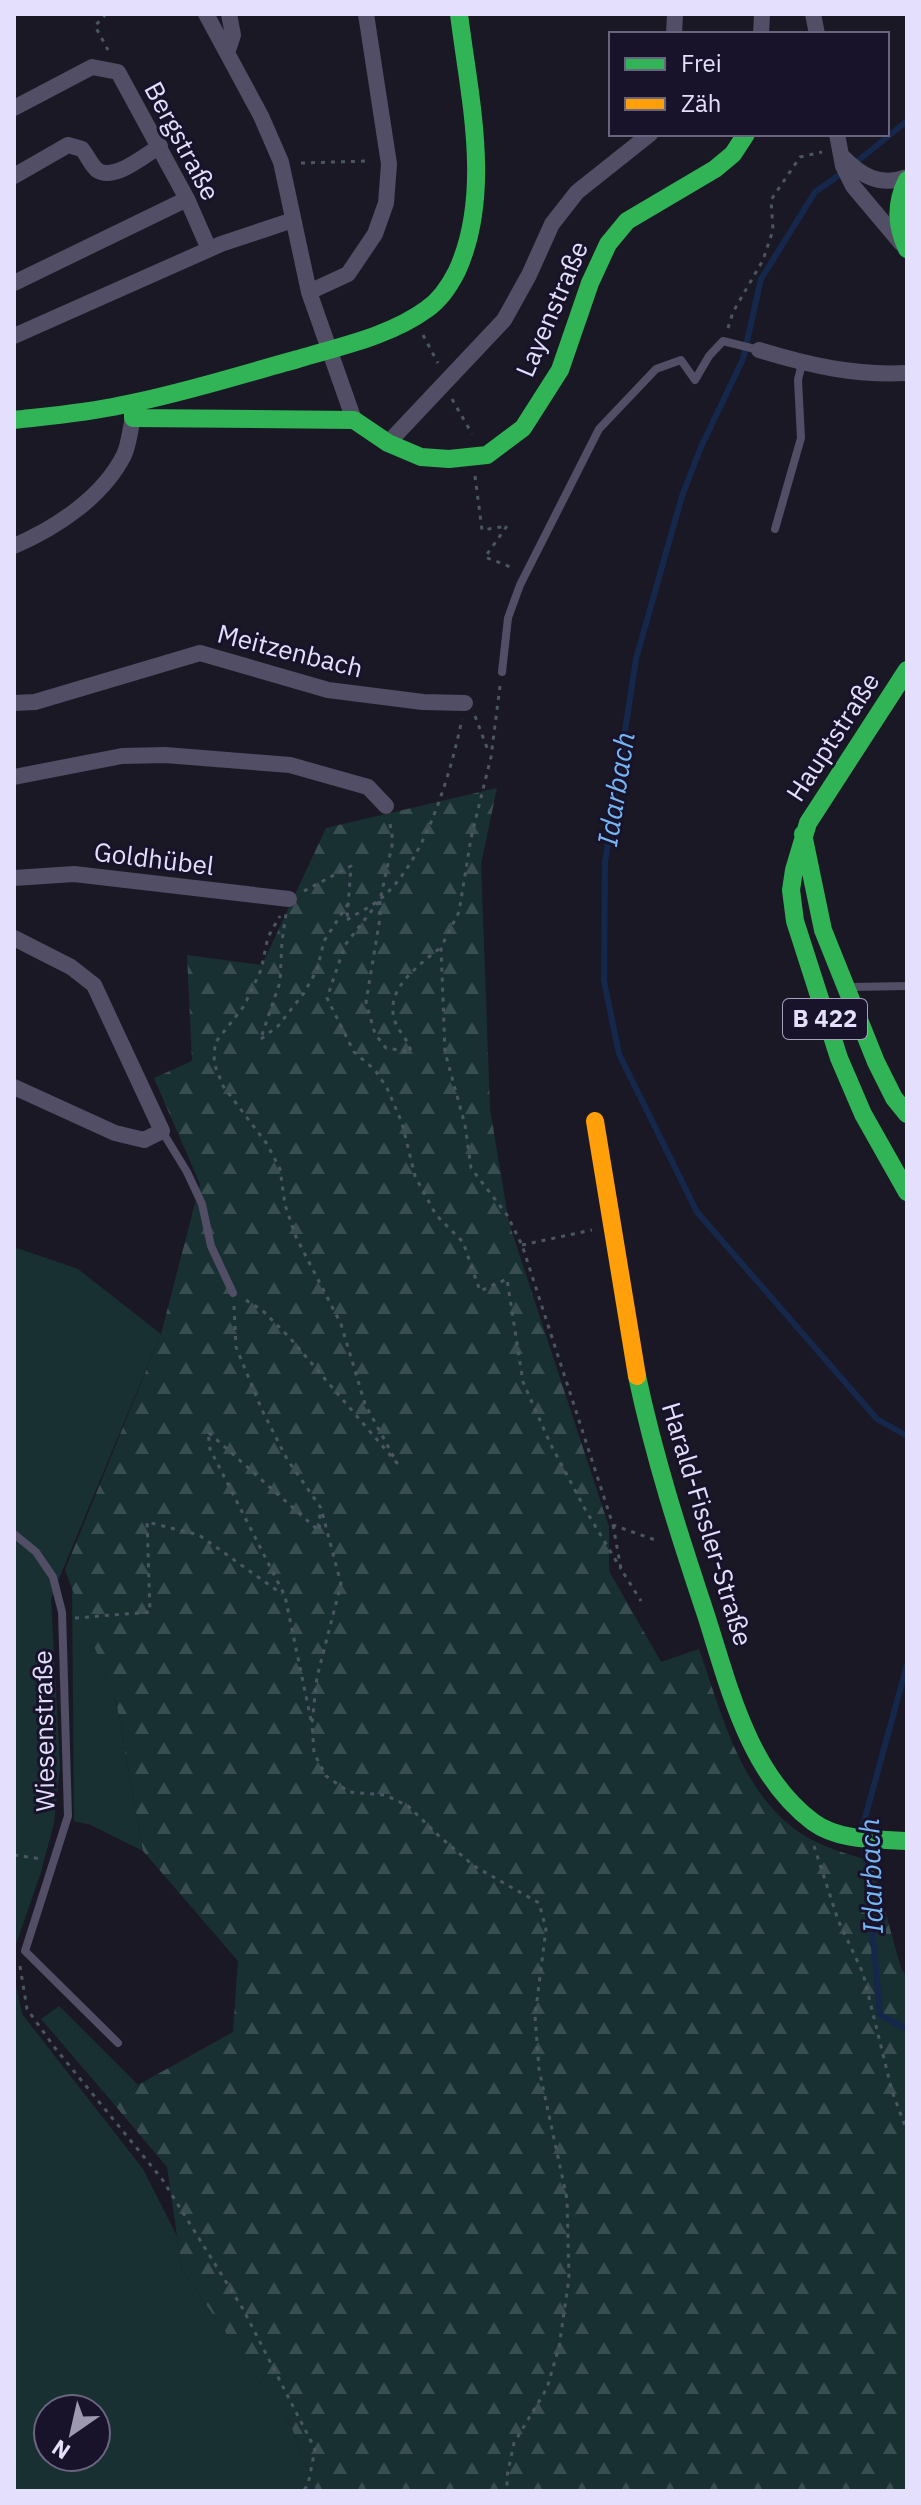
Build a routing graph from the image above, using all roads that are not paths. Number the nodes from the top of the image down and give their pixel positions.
1 (206, 14) edge
2 (229, 14) edge
3 (366, 14) edge
4 (459, 14) edge
5 (227, 53) junction
6 (14, 108) edge
7 (647, 136) edge
8 (745, 136) edge
9 (837, 136) edge
10 (160, 146) junction
11 (841, 155) junction
12 (14, 176) edge
13 (907, 178) edge
14 (187, 199) junction
15 (293, 220) junction
16 (209, 249) junction
17 (907, 250) edge
18 (14, 283) edge
19 (309, 292) junction
20 (14, 336) edge
21 (329, 350) junction
22 (759, 350) joint
23 (802, 363) junction
24 (907, 373) edge
25 (133, 411) junction
26 (14, 420) edge
27 (354, 420) junction
28 (388, 443) junction
29 (775, 529) dead end
30 (14, 546) edge
31 (907, 670) edge
32 (502, 672) road end
33 (14, 703) edge
34 (465, 703) road end
35 (14, 777) edge
36 (386, 806) road end
37 (803, 833) junction
38 (14, 878) edge
39 (289, 899) road end
40 (14, 938) edge
41 (907, 986) edge
42 (845, 988) junction
43 (14, 1087) edge
44 (907, 1114) edge
45 (595, 1121) dead end
46 (162, 1131) junction
47 (907, 1192) edge
48 (233, 1293) road end
49 (14, 1534) edge
50 (907, 1841) edge
51 (118, 2043) dead end

1 - 5 street
2 - 5 street
3 - 19 street
4 - 21 street
5 - 15 street
6 - 10 street, Bergstraße
7 - 28 street
8 - 28 street, Layenstraße
9 - 11 street
10 - 12 street
10 - 14 street, Bergstraße
11 - 13 street
11 - 17 street
13 - 17 street
14 - 16 street, Bergstraße
14 - 18 street
15 - 16 street
15 - 19 street
16 - 20 street
19 - 21 street
21 - 25 street
21 - 27 street
22 - 23 street
22 - 32 lane
23 - 24 street
23 - 29 lane
25 - 26 street
25 - 27 street
25 - 30 street
27 - 28 street
31 - 37 street, Hauptstraße / B 422
33 - 34 street, Meitzenbach
35 - 36 street
37 - 42 street
37 - 47 street, B 422
38 - 39 street, Goldhübel
40 - 46 street
41 - 42 lane
42 - 44 street
43 - 46 street
45 - 50 street, Harald-Fissler-Straße
46 - 48 lane
49 - 51 lane, Wiesenstraße

